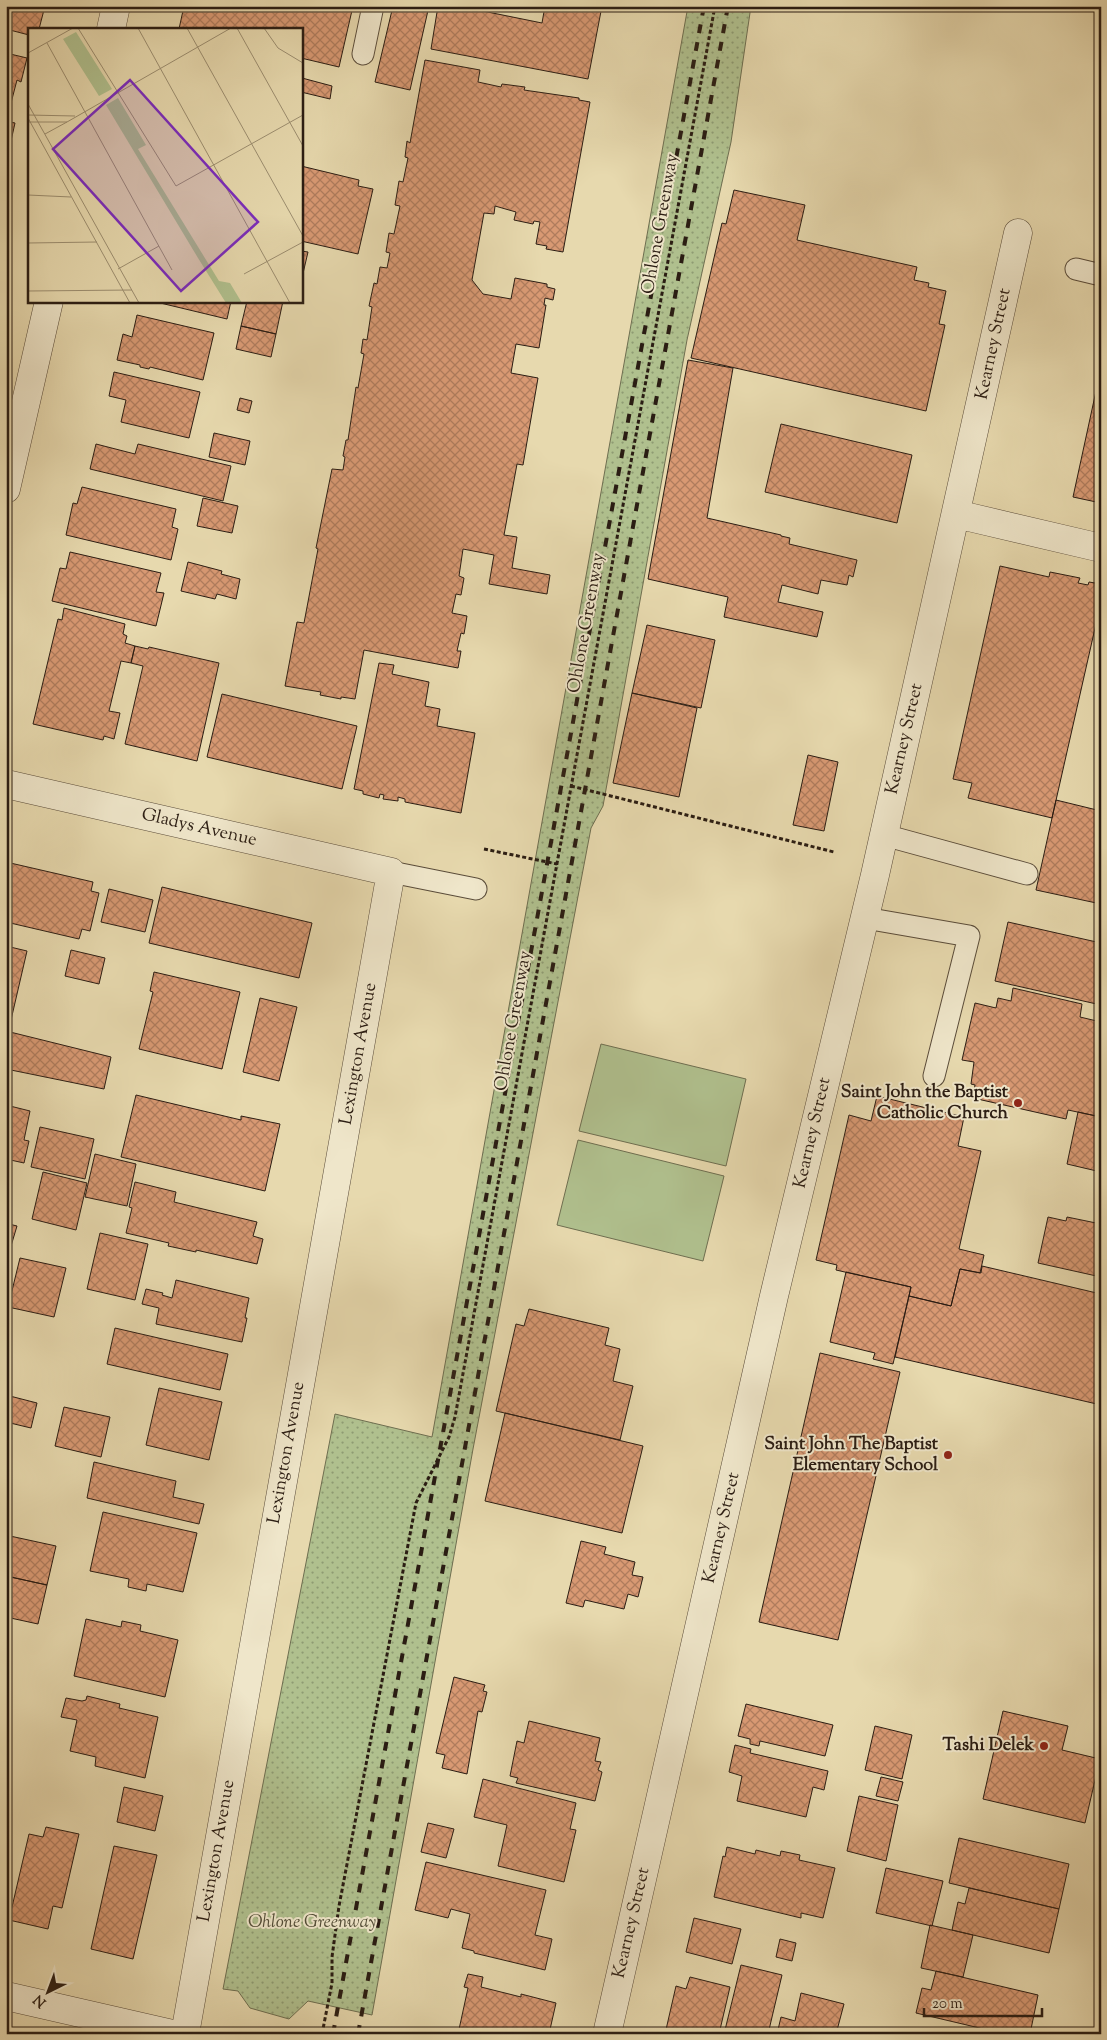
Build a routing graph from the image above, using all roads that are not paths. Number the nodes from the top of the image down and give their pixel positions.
1 (116, 6) edge
2 (373, 6) edge
3 (111, 28) edge
4 (363, 54) dead end
5 (1018, 233) dead end
6 (1076, 269) dead end
7 (1101, 275) edge
8 (49, 302) edge
9 (6, 489) edge
10 (956, 514) junction
11 (1101, 548) edge
12 (6, 784) edge
13 (884, 834) junction
14 (391, 872) junction
15 (1026, 874) dead end
16 (476, 889) dead end
17 (865, 918) junction
18 (934, 1076) dead end
19 (6, 1996) edge
20 (172, 2034) edge
21 (185, 2034) edge
22 (607, 2034) edge

1 - 3 street
2 - 4 lane
5 - 10 street, Kearney Street
6 - 7 lane
8 - 9 street
10 - 11 street
10 - 13 street, Kearney Street
12 - 14 street, Gladys Avenue
13 - 15 lane
13 - 17 street, Kearney Street
14 - 16 lane
14 - 21 street, Lexington Avenue
17 - 18 lane
17 - 22 street, Kearney Street
19 - 20 street

